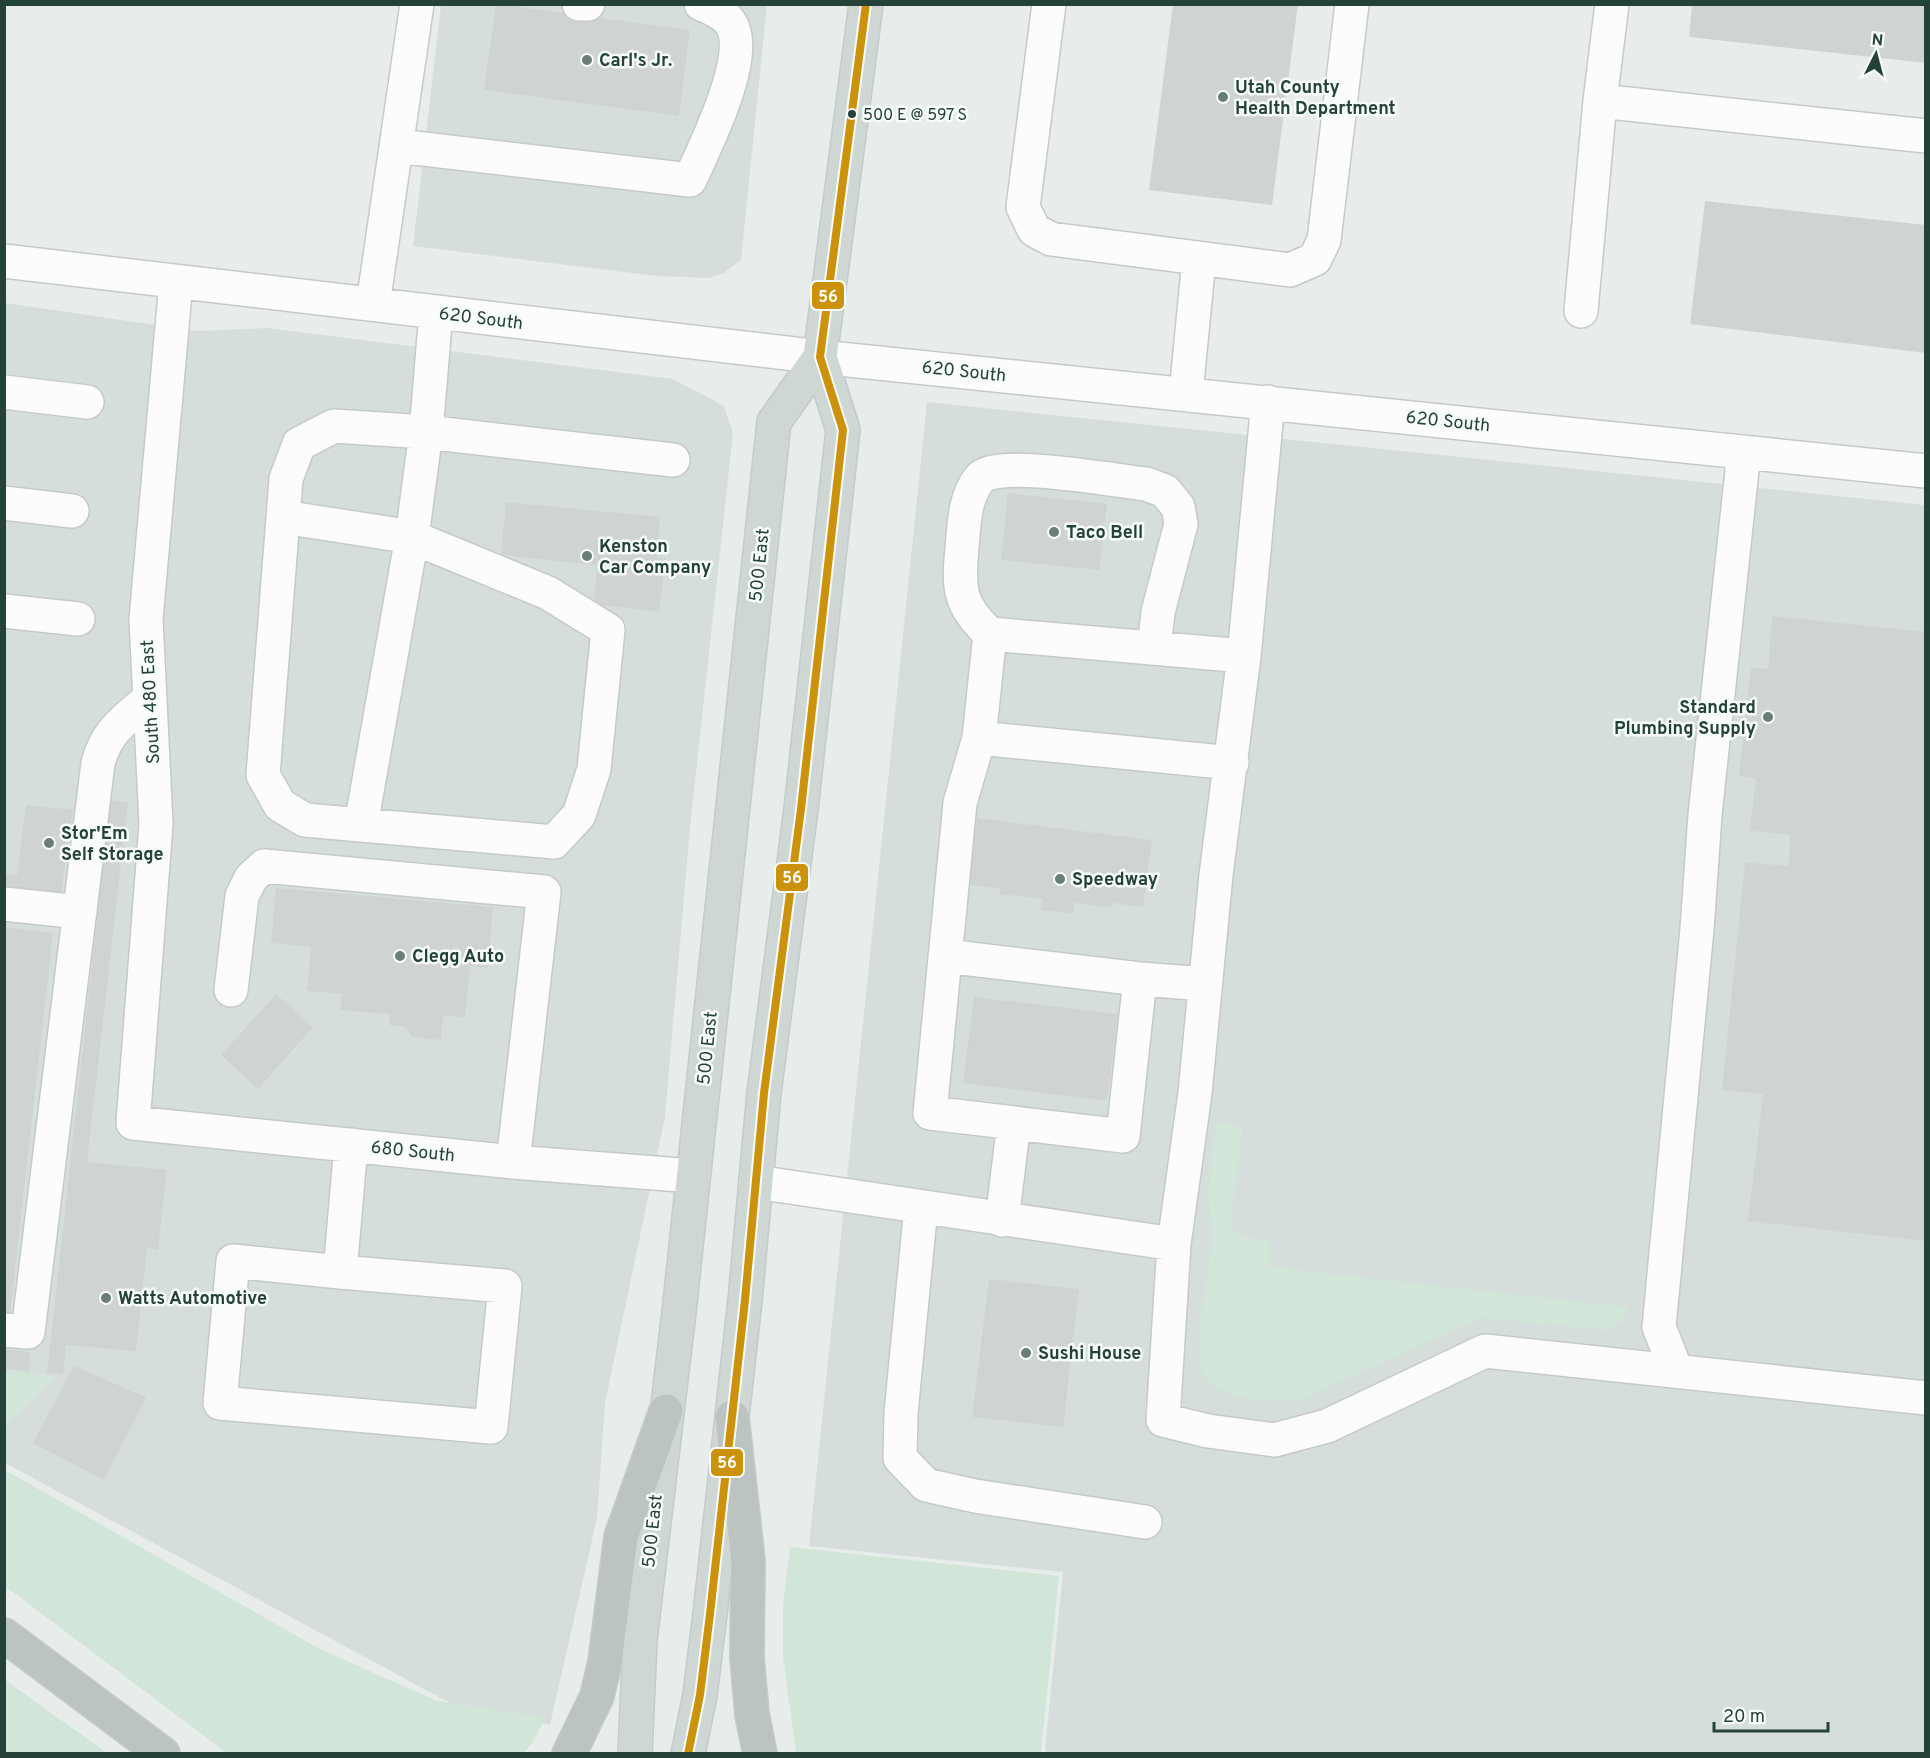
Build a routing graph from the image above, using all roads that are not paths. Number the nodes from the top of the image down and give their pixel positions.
1 (417, 4) edge
2 (579, 4) edge
3 (588, 4) edge
4 (701, 4) edge
5 (866, 4) edge
6 (1049, 4) edge
7 (1352, 4) edge
8 (1612, 4) edge
9 (1600, 100) junction
10 (1926, 136) edge
11 (398, 146) junction
12 (1199, 260) junction
13 (4, 261) edge
14 (176, 282) junction
15 (373, 304) junction
16 (1581, 310) dead end
17 (436, 312) junction
18 (820, 357) junction
19 (4, 392) edge
20 (1186, 393) junction
21 (87, 402) dead end
22 (1268, 402) junction
23 (426, 432) junction
24 (1744, 452) junction
25 (673, 460) dead end
26 (1926, 471) edge
27 (4, 502) edge
28 (72, 511) dead end
29 (283, 517) junction
30 (412, 537) junction
31 (4, 610) edge
32 (78, 619) dead end
33 (990, 633) junction
34 (1155, 648) junction
35 (1244, 656) junction
36 (150, 698) junction
37 (979, 738) junction
38 (1232, 763) junction
39 (361, 825) junction
40 (4, 904) edge
41 (80, 912) junction
42 (945, 956) junction
43 (1140, 979) junction
44 (1205, 984) junction
45 (231, 990) dead end
46 (133, 1123) joint
47 (1014, 1123) junction
48 (351, 1145) junction
49 (513, 1162) junction
50 (693, 1176) junction
51 (756, 1182) junction
52 (921, 1207) junction
53 (1002, 1220) junction
54 (1174, 1244) junction
55 (340, 1272) junction
56 (4, 1330) edge
57 (1676, 1370) junction
58 (1926, 1398) edge
59 (666, 1411) junction
60 (732, 1417) junction
61 (1145, 1522) dead end
62 (4, 1635) edge
63 (163, 1753) edge
64 (569, 1754) edge
65 (635, 1754) edge
66 (688, 1754) edge
67 (760, 1754) edge

1 - 11 street
2 - 3 street
4 - 11 street
5 - 18 main road, 500 East
6 - 12 street
7 - 12 street
8 - 9 street
9 - 10 street
9 - 16 street
11 - 15 street
12 - 20 street
13 - 14 street, 620 South
14 - 15 street, 620 South
14 - 36 street, South 480 East
15 - 17 street, 620 South
17 - 18 street, 620 South
17 - 23 street
18 - 20 street, 620 South
18 - 50 main road, 500 East
18 - 51 main road, 500 East
19 - 21 street
20 - 22 street, 620 South
22 - 24 street, 620 South
22 - 35 street
23 - 25 street
23 - 29 street
23 - 30 street
24 - 26 street, 620 South
24 - 57 street
27 - 28 street
29 - 30 street
29 - 39 street
30 - 39 street
30 - 39 street
31 - 32 street
33 - 34 street
33 - 34 street
33 - 37 street
34 - 35 street
35 - 38 street
36 - 41 street
36 - 46 street, South 480 East
37 - 38 street
37 - 42 street
38 - 44 street
40 - 41 street
41 - 56 street
42 - 43 street
42 - 47 street
43 - 44 street
43 - 47 street
44 - 54 street
45 - 49 street
46 - 48 street, 680 South
47 - 53 street
48 - 49 street, 680 South
48 - 55 street
49 - 50 street, 680 South
50 - 59 main road, 500 East
51 - 52 street
51 - 60 main road, 500 East
52 - 53 street
52 - 61 street
53 - 54 street
54 - 57 street
55 - 55 street
57 - 58 street
59 - 64 highway
59 - 65 main road, 500 East
60 - 66 main road, 500 East
60 - 67 highway
62 - 63 highway

